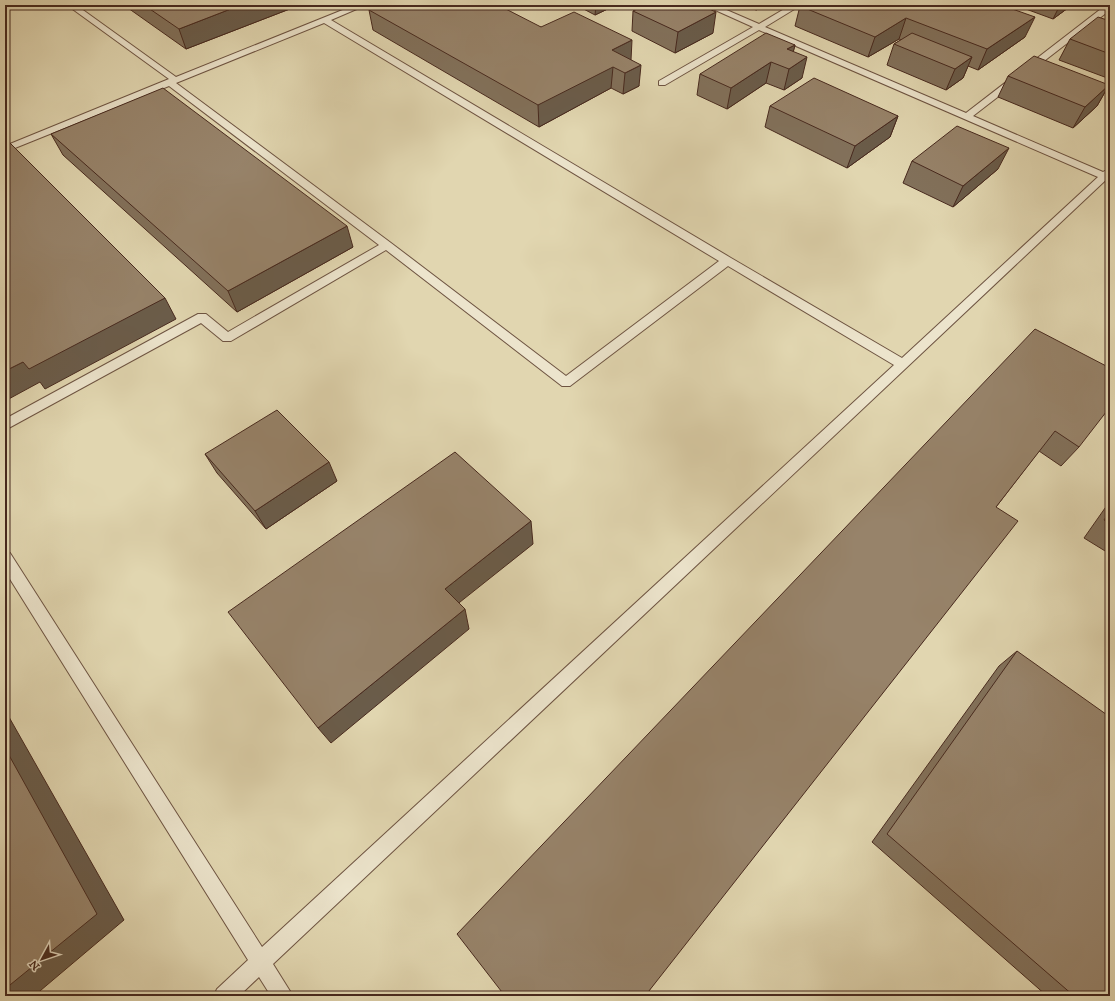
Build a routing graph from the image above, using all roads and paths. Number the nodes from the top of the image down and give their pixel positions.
1 (71, 5) edge
2 (362, 5) edge
3 (708, 5) edge
4 (797, 5) edge
5 (1110, 6) edge
6 (325, 20) junction
7 (757, 26) junction
8 (172, 81) junction
9 (662, 83) dead end
10 (966, 117) junction
11 (5, 149) edge
12 (1107, 174) edge
13 (387, 245) junction
14 (727, 261) junction
15 (903, 364) junction
16 (5, 425) edge
17 (5, 558) edge
18 (260, 962) junction
19 (224, 996) edge
20 (283, 996) edge

1 - 8 lane
2 - 6 lane
3 - 7 lane
4 - 7 lane
5 - 10 lane
6 - 8 lane
6 - 14 lane
7 - 9 lane
7 - 10 lane
8 - 11 lane
8 - 13 lane
10 - 12 lane
12 - 15 lane
13 - 14 lane
13 - 16 lane
14 - 15 lane
15 - 18 lane
17 - 18 lane
18 - 19 lane
18 - 20 lane

